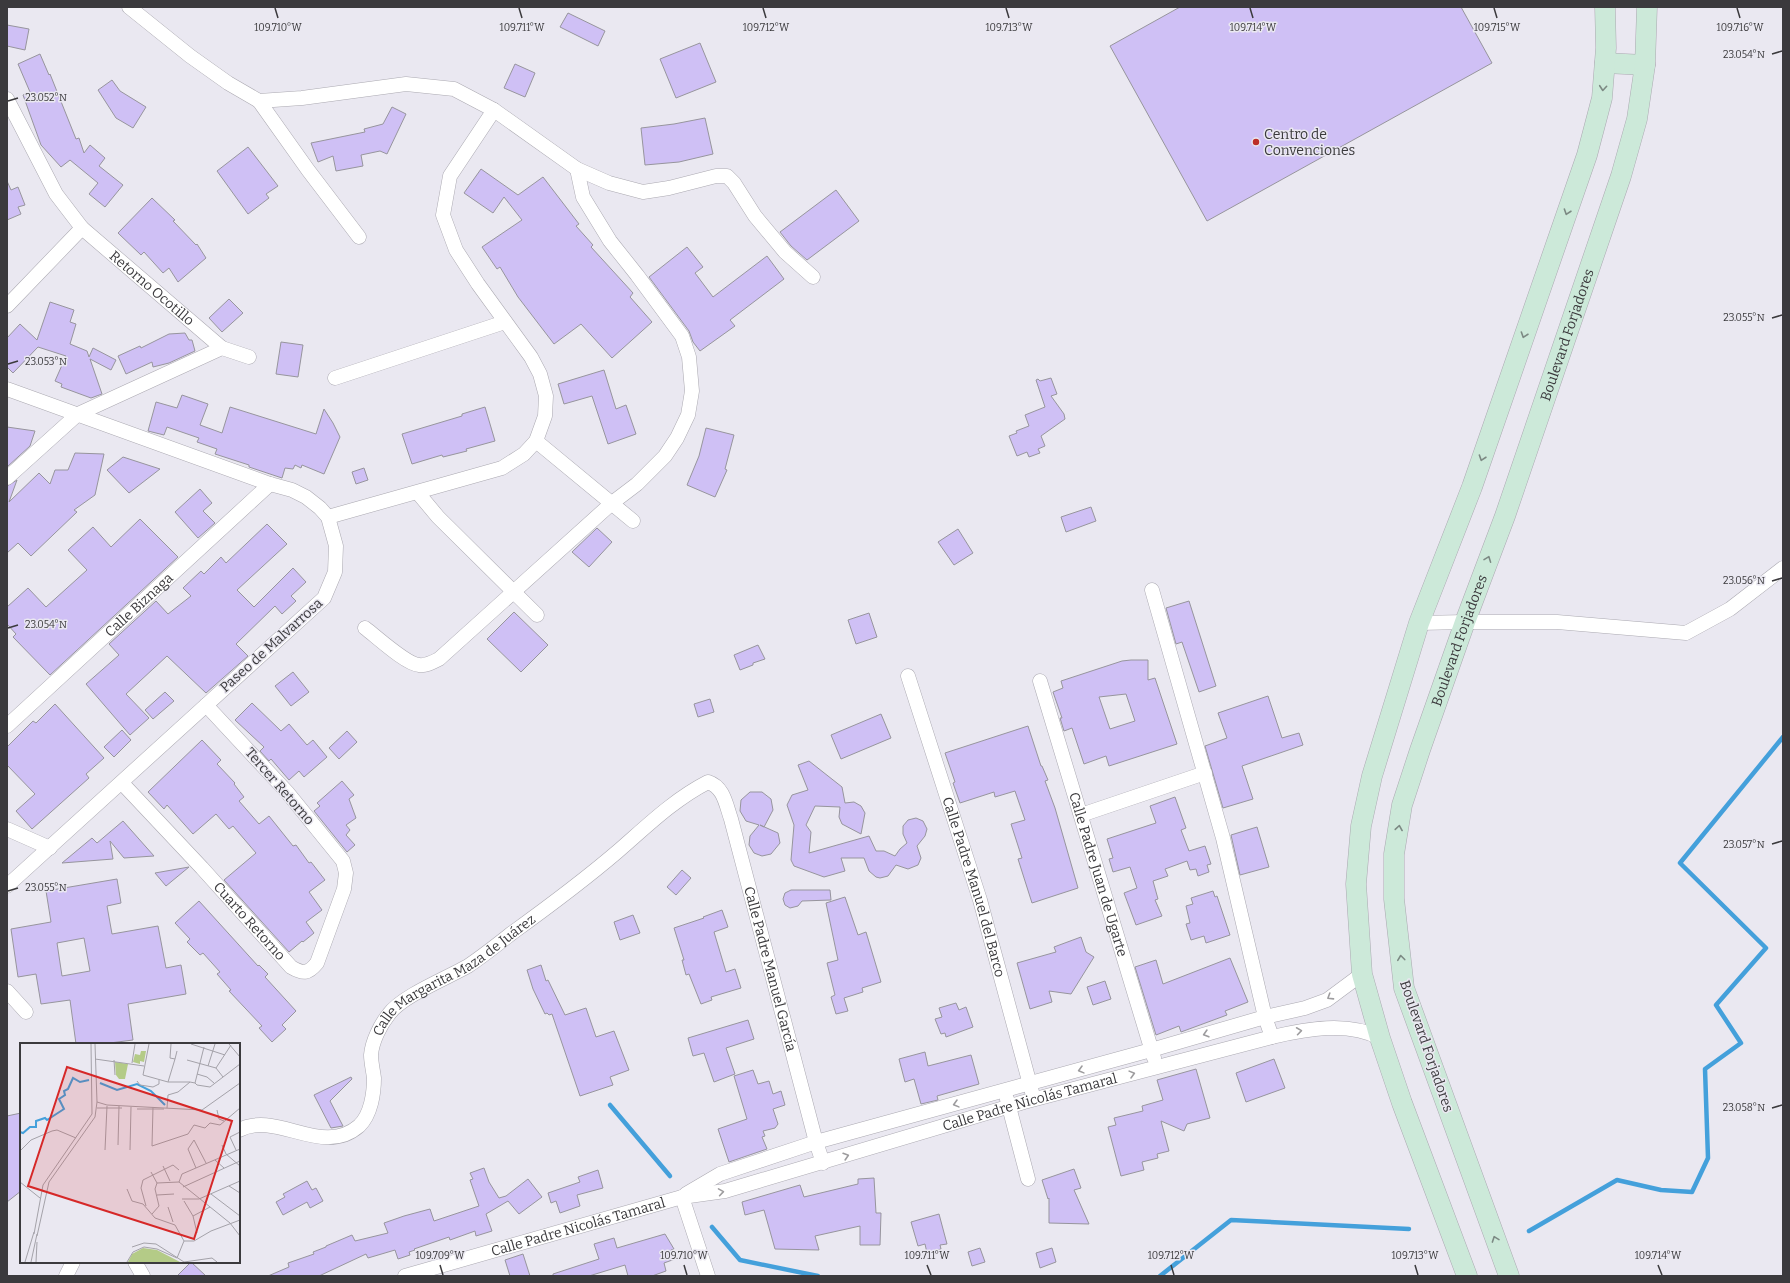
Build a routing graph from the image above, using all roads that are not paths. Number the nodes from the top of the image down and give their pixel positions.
1 (129, 7) edge
2 (1604, 7) edge
3 (1647, 7) edge
4 (1605, 63) junction
5 (1646, 65) junction
6 (7, 98) edge
7 (259, 101) junction
8 (494, 110) junction
9 (577, 168) junction
10 (82, 228) junction
11 (359, 237) dead end
12 (813, 277) dead end
13 (7, 306) edge
14 (505, 322) junction
15 (222, 348) junction
16 (249, 357) dead end
17 (335, 378) dead end
18 (7, 389) edge
19 (78, 414) junction
20 (536, 441) junction
21 (7, 478) edge
22 (270, 484) junction
23 (418, 493) junction
24 (612, 503) junction
25 (328, 518) junction
26 (633, 521) dead end
27 (1783, 568) edge
28 (1152, 590) dead end
29 (513, 593) junction
30 (537, 615) dead end
31 (1465, 622) junction
32 (1419, 623) junction
33 (365, 628) dead end
34 (908, 676) dead end
35 (1040, 681) dead end
36 (206, 705) junction
37 (7, 726) edge
38 (1205, 773) junction
39 (708, 782) joint
40 (122, 784) junction
41 (1081, 815) junction
42 (7, 829) edge
43 (50, 848) junction
44 (346, 873) joint
45 (7, 886) edge
46 (1362, 974) junction
47 (7, 991) edge
48 (26, 1012) dead end
49 (1265, 1017) junction
50 (1272, 1037) junction
51 (1380, 1038) junction
52 (1151, 1050) junction
53 (1157, 1068) junction
54 (1030, 1084) junction
55 (1004, 1091) junction
56 (1034, 1100) junction
57 (1009, 1107) junction
58 (240, 1129) edge
59 (816, 1142) junction
60 (823, 1163) junction
61 (1028, 1179) dead end
62 (682, 1197) junction
63 (72, 1263) edge
64 (136, 1263) edge
65 (66, 1276) edge
66 (143, 1276) edge
67 (405, 1276) edge
68 (708, 1276) edge
69 (1467, 1276) edge
70 (1509, 1276) edge

1 - 7 street
2 - 4 main road
3 - 5 main road, Boulevard Forjadores
4 - 5 main road
4 -> 32 main road
31 -> 5 main road, Boulevard Forjadores
6 - 10 street, Retorno Ocotillo
7 - 8 street
7 - 11 street
8 - 9 street
8 - 14 street
9 - 12 street
9 - 24 street
10 - 13 street
10 - 15 street, Retorno Ocotillo
14 - 17 street
14 - 20 street
15 - 16 street, Retorno Ocotillo
15 - 19 street
18 - 19 street, Paseo de Malvarrosa
19 - 21 street
19 - 22 street, Paseo de Malvarrosa
20 - 23 street
20 - 24 street
22 - 25 street, Paseo de Malvarrosa
22 - 37 street, Calle Biznaga
23 - 25 street
23 - 29 street
24 - 26 street
24 - 29 street
25 - 36 street, Paseo de Malvarrosa
27 - 31 street
28 - 38 street
29 - 30 street
29 - 33 street
31 - 32 street
70 -> 31 main road, Boulevard Forjadores
32 - 46 main road
34 - 54 street, Calle Padre Manuel del Barco
35 - 41 street, Calle Padre Juan de Ugarte
36 - 40 street, Paseo de Malvarrosa
36 - 44 street, Tercer Retorno
38 - 41 street
38 - 49 street
39 - 58 street, Calle Margarita Maza de Juárez
39 - 59 street, Calle Padre Manuel García
40 - 43 street, Paseo de Malvarrosa
40 - 44 street, Cuarto Retorno
41 - 52 street, Calle Padre Juan de Ugarte
42 - 43 street
43 - 45 street, Paseo de Malvarrosa
46 -> 49 street, Calle Padre Nicolás Tamaral
46 - 51 main road
47 - 48 street
49 - 50 street
49 -> 52 street, Calle Padre Nicolás Tamaral
50 -> 51 street, Calle Padre Nicolás Tamaral
50 - 53 street, Calle Padre Nicolás Tamaral
51 - 69 main road
52 - 53 street, Calle Padre Juan de Ugarte
52 -> 54 street, Calle Padre Nicolás Tamaral
56 -> 53 street, Calle Padre Nicolás Tamaral
54 - 55 street, Calle Padre Nicolás Tamaral
54 - 56 street, Calle Padre Manuel del Barco
55 - 57 street
55 -> 59 street, Calle Padre Nicolás Tamaral
56 - 57 street, Calle Padre Nicolás Tamaral
60 -> 57 street, Calle Padre Nicolás Tamaral
57 - 61 street
59 - 60 street, Calle Padre Manuel García
59 - 62 street, Calle Padre Nicolás Tamaral
62 -> 60 street, Calle Padre Nicolás Tamaral
62 - 67 street, Calle Padre Nicolás Tamaral
62 - 68 street
63 - 65 street
64 - 66 street

